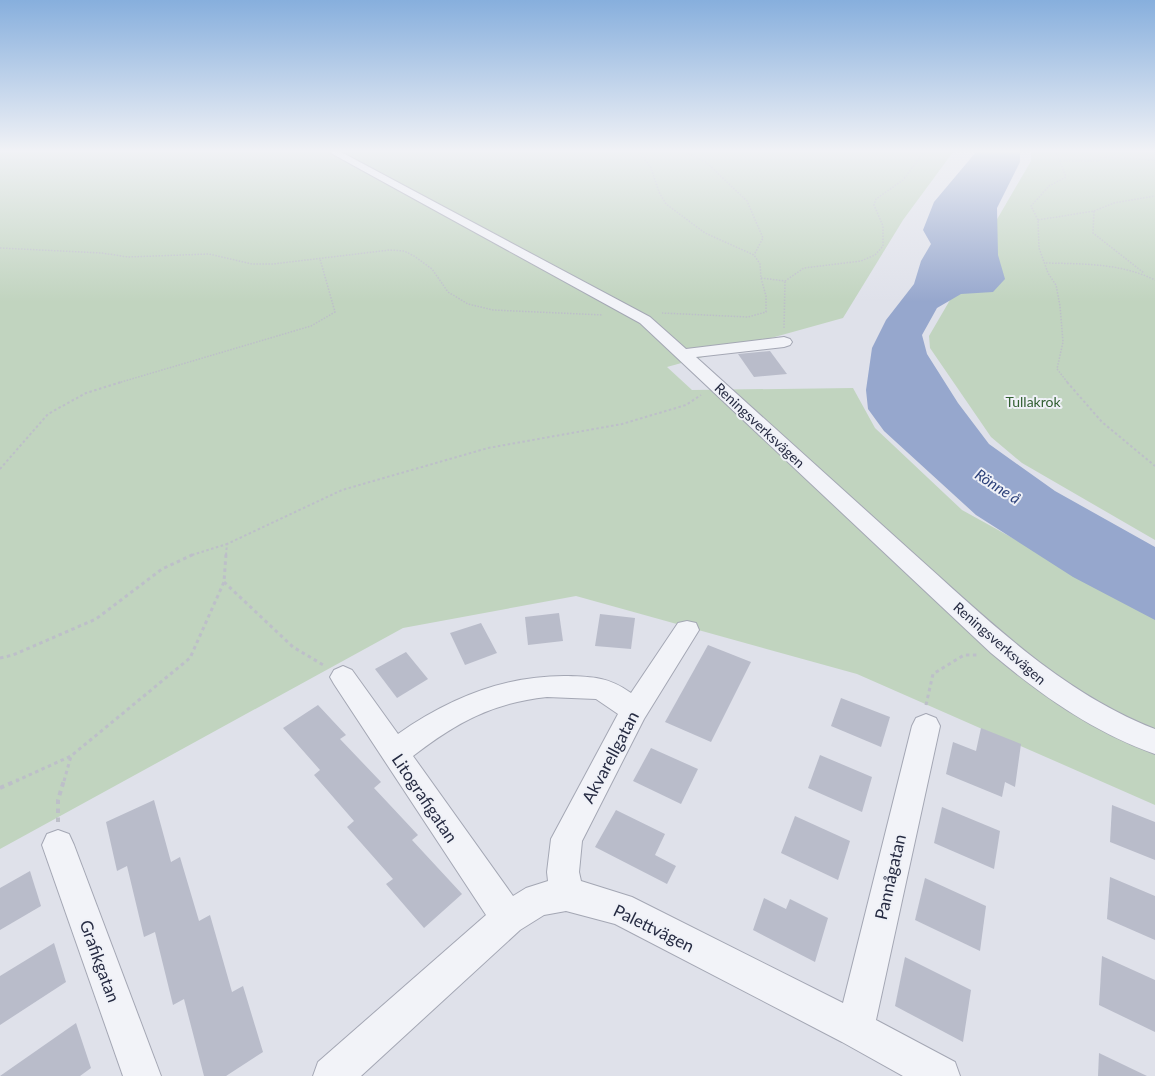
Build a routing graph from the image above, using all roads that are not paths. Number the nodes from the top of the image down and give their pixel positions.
1 (427, 202) edge
2 (784, 342) road end
3 (684, 354) junction
4 (687, 630) dead end
5 (343, 677) road end
6 (634, 711) junction
7 (926, 726) road end
8 (1155, 742) edge
9 (395, 753) junction
10 (58, 845) road end
11 (566, 894) junction
12 (508, 918) junction
13 (854, 1029) junction
14 (142, 1076) edge
15 (332, 1076) edge
16 (941, 1076) edge

1 - 3 street, Reningsverksvägen
2 - 3 street
3 - 8 street, Reningsverksvägen
4 - 6 street, Akvarellgatan
5 - 9 street, Litografigatan
6 - 9 street
6 - 11 street, Akvarellgatan
7 - 13 street, Pannågatan
9 - 12 street, Litografigatan
10 - 14 street, Grafikgatan
11 - 12 street, Palettvägen
11 - 13 street, Palettvägen
12 - 15 street, Palettvägen
13 - 16 street, Palettvägen

